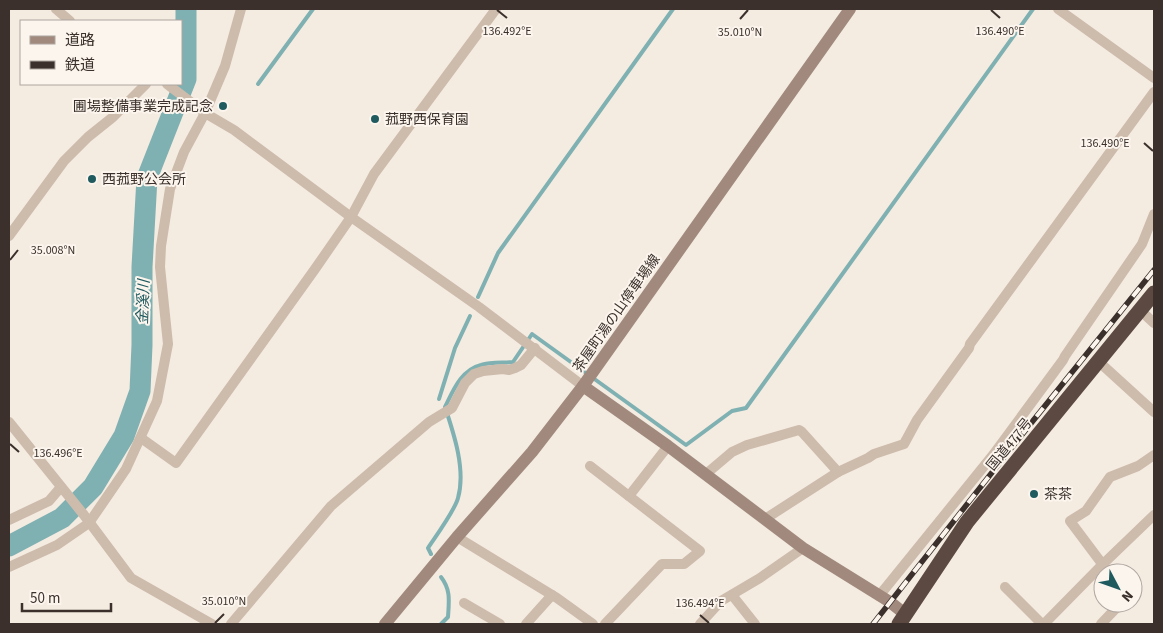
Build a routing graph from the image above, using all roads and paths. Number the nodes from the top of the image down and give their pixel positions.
1 (56, 9) edge
2 (241, 9) edge
3 (496, 9) edge
4 (850, 9) edge
5 (1058, 9) edge
6 (69, 20) edge
7 (1154, 78) edge
8 (145, 85) edge
9 (168, 85) edge
10 (1154, 92) edge
11 (205, 113) junction
12 (1154, 214) edge
13 (351, 217) junction
14 (9, 236) edge
15 (1154, 293) edge
16 (1140, 310) junction
17 (1154, 323) edge
18 (534, 348) junction
19 (1098, 361) junction
20 (584, 384) junction
21 (1154, 412) edge
22 (9, 422) edge
23 (142, 438) junction
24 (668, 446) junction
25 (1154, 455) edge
26 (590, 466) dead end
27 (838, 472) junction
28 (706, 474) junction
29 (63, 489) junction
30 (629, 496) junction
31 (1154, 515) edge
32 (87, 519) junction
33 (765, 519) junction
34 (9, 520) edge
35 (457, 538) junction
36 (803, 548) junction
37 (1102, 563) edge
38 (1111, 563) edge
39 (9, 567) edge
40 (1093, 580) edge
41 (1005, 587) dead end
42 (552, 595) junction
43 (732, 595) junction
44 (879, 596) junction
45 (464, 602) dead end
46 (1111, 613) edge
47 (902, 619) edge
48 (212, 624) edge
49 (231, 624) edge
50 (385, 624) edge
51 (500, 624) edge
52 (526, 624) edge
53 (593, 624) edge
54 (605, 624) edge
55 (700, 624) edge
56 (755, 624) edge
57 (1043, 624) edge
58 (1101, 624) edge

1 - 6 street
2 - 11 street
3 - 13 street
4 - 20 main road, 茶屋町湯の山停車場線
5 - 7 street
8 - 14 street
9 - 11 street
10 - 27 street
11 - 13 street
11 - 23 street
12 - 44 street
13 - 18 street
13 - 23 street
15 - 16 highway, 国道477号
16 - 17 street
16 - 19 highway, 国道477号
18 - 20 street
18 - 49 street
19 - 21 street
19 - 47 highway, 国道477号
20 - 24 main road, 茶屋町湯の山停車場線
20 - 35 main road
22 - 29 street
23 - 32 street
24 - 28 main road, 茶屋町湯の山停車場線
24 - 30 street
25 - 37 street
26 - 30 street
27 - 28 street
27 - 33 street
28 - 33 main road, 茶屋町湯の山停車場線
29 - 32 street
29 - 34 street
30 - 54 street
31 - 38 street
32 - 39 street
32 - 48 street
33 - 36 main road, 茶屋町湯の山停車場線
35 - 42 street
35 - 50 main road
36 - 43 street
36 - 44 main road, 茶屋町湯の山停車場線
40 - 57 street
41 - 57 street
42 - 52 street
42 - 53 street
43 - 55 street
43 - 56 street
44 - 47 main road, 茶屋町湯の山停車場線
45 - 51 street
46 - 58 street

